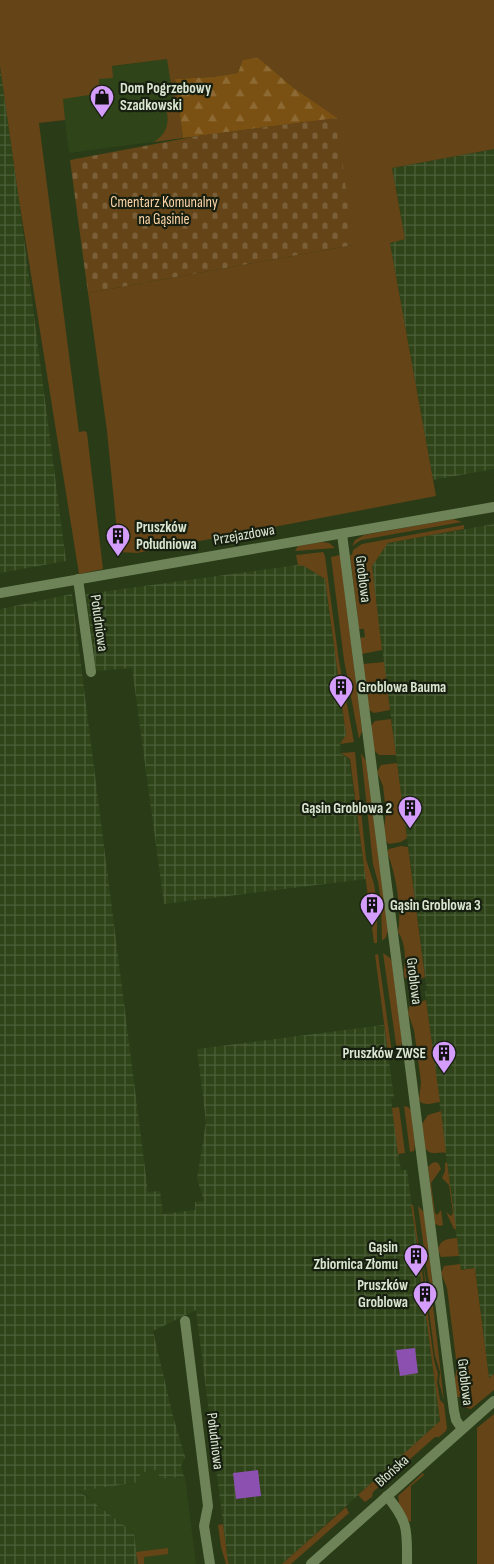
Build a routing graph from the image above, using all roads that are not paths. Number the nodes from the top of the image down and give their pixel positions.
1 (494, 507) edge
2 (342, 534) junction
3 (78, 579) junction
4 (0, 593) edge
5 (91, 672) dead end
6 (185, 1321) dead end
7 (494, 1402) edge
8 (462, 1429) junction
9 (386, 1496) junction
10 (210, 1564) edge
11 (311, 1564) edge
12 (407, 1564) edge

1 - 2 street, Przejazdowa
2 - 3 street, Przejazdowa
2 - 8 street, Groblowa
3 - 4 street, Przejazdowa
3 - 5 street, Południowa
6 - 10 street, Południowa
7 - 8 street, Błońska
8 - 9 street, Błońska
9 - 11 street, Błońska
9 - 12 street

